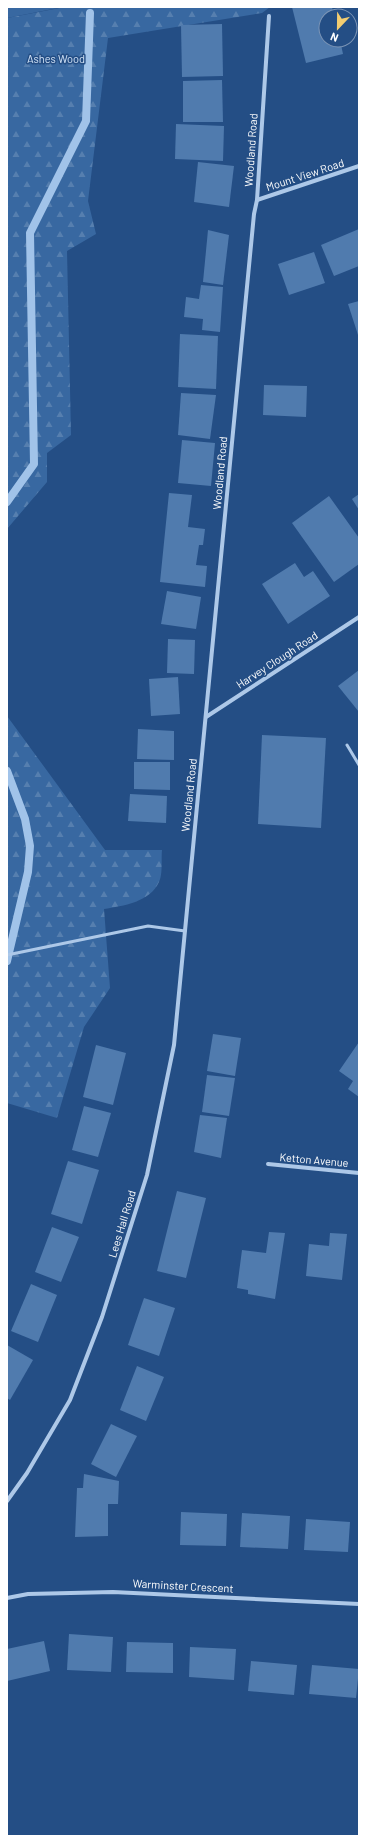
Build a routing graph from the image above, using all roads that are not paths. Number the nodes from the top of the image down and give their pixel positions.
1 (269, 16) dead end
2 (359, 166) edge
3 (257, 200) junction
4 (359, 617) edge
5 (206, 717) junction
6 (347, 744) dead end
7 (359, 765) edge
8 (185, 931) junction
9 (7, 955) edge
10 (268, 1164) dead end
11 (359, 1173) edge
12 (7, 1500) edge
13 (7, 1598) edge
14 (359, 1604) edge

1 - 3 street, Woodland Road
2 - 3 street, Mount View Road
3 - 5 street, Woodland Road
4 - 5 street, Harvey Clough Road
5 - 8 street, Woodland Road
6 - 7 lane
8 - 9 lane
8 - 12 street, Lees Hall Road
10 - 11 street, Ketton Avenue
13 - 14 street, Warminster Crescent

